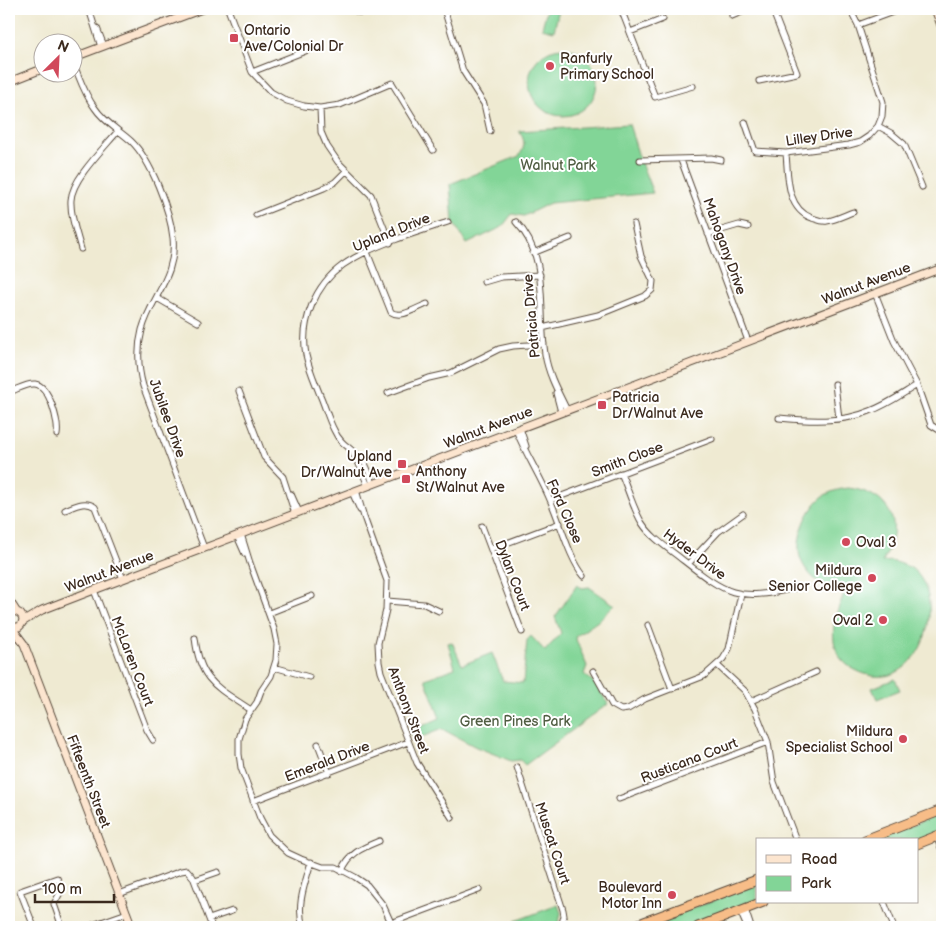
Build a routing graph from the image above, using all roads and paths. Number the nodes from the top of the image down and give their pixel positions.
1 (89, 9) edge
2 (202, 9) edge
3 (228, 9) edge
4 (353, 9) edge
5 (444, 9) edge
6 (621, 9) edge
7 (749, 9) edge
8 (772, 9) edge
9 (850, 9) edge
10 (901, 9) edge
11 (935, 9) edge
12 (378, 12) dead end
13 (732, 16) dead end
14 (663, 19) dead end
15 (858, 25) junction
16 (942, 28) edge
17 (630, 32) junction
18 (103, 47) junction
19 (314, 48) dead end
20 (82, 55) edge
21 (252, 72) junction
22 (32, 73) edge
23 (9, 80) edge
24 (760, 81) dead end
25 (81, 82) edge
26 (693, 86) dead end
27 (320, 108) junction
28 (744, 122) dead end
29 (878, 126) junction
30 (118, 131) junction
31 (490, 132) dead end
32 (433, 150) dead end
33 (786, 153) junction
34 (640, 160) dead end
35 (681, 160) junction
36 (721, 160) dead end
37 (346, 170) junction
38 (922, 187) dead end
39 (853, 212) dead end
40 (256, 215) dead end
41 (448, 222) dead end
42 (516, 222) dead end
43 (634, 224) dead end
44 (748, 227) dead end
45 (708, 234) junction
46 (570, 238) dead end
47 (390, 243) junction
48 (81, 249) dead end
49 (367, 252) junction
50 (534, 252) junction
51 (942, 268) edge
52 (540, 275) junction
53 (484, 282) dead end
54 (875, 294) junction
55 (157, 298) junction
56 (427, 304) dead end
57 (198, 322) dead end
58 (542, 328) junction
59 (748, 341) junction
60 (544, 344) junction
61 (835, 384) dead end
62 (917, 385) junction
63 (239, 391) dead end
64 (9, 392) edge
65 (388, 393) dead end
66 (564, 411) junction
67 (779, 418) dead end
68 (839, 419) junction
69 (518, 429) junction
70 (938, 430) dead end
71 (57, 435) dead end
72 (712, 439) dead end
73 (621, 473) junction
74 (371, 485) junction
75 (354, 491) junction
76 (550, 500) junction
77 (65, 510) dead end
78 (297, 513) junction
79 (744, 514) dead end
80 (560, 523) junction
81 (482, 526) dead end
82 (239, 535) junction
83 (204, 548) junction
84 (491, 549) junction
85 (688, 564) junction
86 (584, 576) dead end
87 (123, 579) junction
88 (794, 588) dead end
89 (94, 590) junction
90 (741, 594) junction
91 (312, 596) dead end
92 (9, 600) edge
93 (387, 600) junction
94 (42, 610) junction
95 (439, 611) dead end
96 (15, 613) edge
97 (269, 613) junction
98 (23, 623) junction
99 (648, 626) dead end
100 (10, 627) edge
101 (522, 632) dead end
102 (195, 638) dead end
103 (24, 644) junction
104 (718, 665) junction
105 (274, 667) junction
106 (593, 671) dead end
107 (816, 672) dead end
108 (309, 677) dead end
109 (672, 689) junction
110 (752, 701) junction
111 (251, 710) junction
112 (153, 740) dead end
113 (408, 742) junction
114 (768, 742) junction
115 (318, 744) dead end
116 (516, 767) dead end
117 (329, 772) junction
118 (619, 799) dead end
119 (253, 801) junction
120 (942, 810) edge
121 (452, 818) dead end
122 (939, 835) edge
123 (795, 838) edge
124 (870, 838) edge
125 (379, 841) dead end
126 (918, 844) edge
127 (942, 850) edge
128 (311, 862) junction
129 (342, 871) junction
130 (218, 872) dead end
131 (194, 880) junction
132 (756, 880) edge
133 (479, 890) dead end
134 (119, 894) junction
135 (758, 904) edge
136 (885, 904) edge
137 (742, 910) junction
138 (232, 911) dead end
139 (126, 913) junction
140 (209, 919) junction
141 (392, 925) edge
142 (34, 927) edge
143 (62, 927) edge
144 (87, 927) edge
145 (132, 927) edge
146 (212, 927) edge
147 (303, 927) edge
148 (561, 927) edge
149 (631, 927) edge
150 (698, 927) edge
151 (749, 927) edge
152 (894, 927) edge

1 - 18 street
2 - 18 street
3 - 21 street
4 - 12 street
5 - 31 street
6 - 17 street
7 - 13 street
8 - 24 street
9 - 15 street
10 - 15 street
11 - 16 street
14 - 17 street
15 - 29 street
17 - 26 street
18 - 20 street
19 - 21 street
21 - 27 street
22 - 23 street
25 - 30 street, Jubilee Drive
27 - 32 street
27 - 37 street
28 - 33 street, Lilley Drive
29 - 33 street, Lilley Drive
29 - 38 street
30 - 48 street
30 - 55 street, Jubilee Drive
33 - 39 street
34 - 35 street
35 - 36 street
35 - 45 street, Mahogany Drive
37 - 40 street
37 - 47 street
41 - 47 street, Upland Drive
42 - 50 street, Patricia Drive
43 - 58 street
44 - 45 street
45 - 59 street, Mahogany Drive
46 - 50 street
47 - 49 street, Upland Drive
49 - 56 street
49 - 74 street, Upland Drive
50 - 52 street, Patricia Drive
51 - 54 street, Walnut Avenue
52 - 53 street
52 - 58 street, Patricia Drive
54 - 59 street, Walnut Avenue
54 - 62 street
55 - 57 street
55 - 83 street, Jubilee Drive
58 - 60 street, Patricia Drive
59 - 66 street, Walnut Avenue
60 - 65 street
60 - 66 street, Patricia Drive
61 - 68 street
62 - 68 street
62 - 70 street
63 - 78 street
64 - 71 street
66 - 69 street, Walnut Avenue
67 - 68 street
69 - 74 street, Walnut Avenue
69 - 76 street, Ford Close
72 - 73 street, Smith Close
73 - 76 street, Smith Close
73 - 85 street, Hyder Drive
74 - 75 street, Walnut Avenue
75 - 78 street, Walnut Avenue
75 - 93 street, Anthony Street
76 - 80 street, Ford Close
77 - 87 street
78 - 82 street, Walnut Avenue
79 - 85 street
80 - 84 street
80 - 86 street, Ford Close
81 - 84 street, Dylan Court
82 - 83 street, Walnut Avenue
82 - 97 street
83 - 87 street, Walnut Avenue
84 - 101 street, Dylan Court
85 - 90 street, Hyder Drive
87 - 89 street, Walnut Avenue
88 - 90 street, Hyder Drive
89 - 94 street, Walnut Avenue
89 - 112 street, McLaren Court
90 - 104 street
91 - 97 street
92 - 96 street
93 - 95 street
93 - 113 street, Anthony Street
94 - 96 street, Walnut Avenue
94 - 98 street, Walnut Avenue
96 - 98 street, Fifteenth Street
97 - 105 street
98 - 100 street, Walnut Avenue
98 - 103 street, Fifteenth Street
99 - 109 street
100 - 103 street, Fifteenth Street
102 - 111 street
103 - 134 street, Fifteenth Street
104 - 109 street
104 - 110 street
105 - 108 street
105 - 111 street
106 - 109 street
107 - 110 street
110 - 114 street
111 - 119 street
113 - 117 street, Emerald Drive
113 - 121 street, Anthony Street
114 - 118 street, Rusticana Court
114 - 123 street
115 - 117 street
116 - 148 street, Muscat Court
117 - 119 street, Emerald Drive
119 - 128 street
120 - 124 highway
122 - 126 highway
122 - 127 street
125 - 129 street
128 - 129 street
128 - 147 street
129 - 141 street
130 - 131 street
131 - 134 street
131 - 140 street
132 - 149 highway
133 - 141 street
134 - 139 street, Fifteenth Street
135 - 137 highway
136 - 152 street
137 - 150 highway
137 - 151 street
138 - 140 street
139 - 144 street
139 - 145 street, Fifteenth Street
140 - 146 street
142 - 143 street

